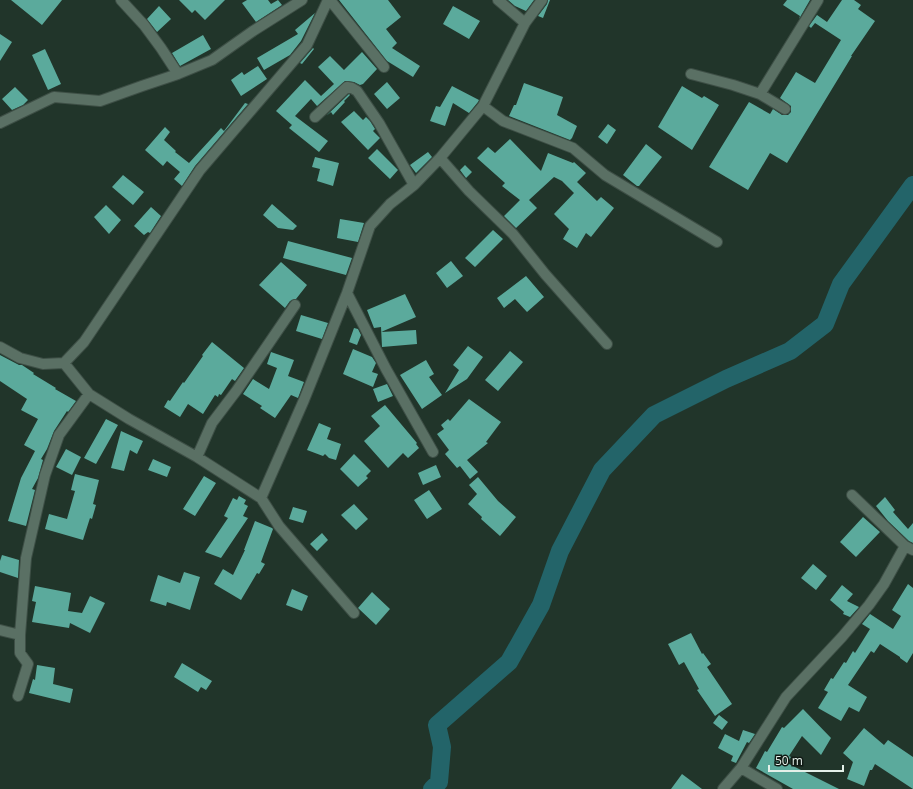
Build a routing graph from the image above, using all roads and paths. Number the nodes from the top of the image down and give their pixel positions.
1 (121, 0) edge
2 (302, 0) edge
3 (329, 0) edge
4 (498, 0) edge
5 (542, 0) edge
6 (818, 0) edge
7 (525, 23) junction
8 (384, 67) dead end
9 (178, 74) junction
10 (691, 74) dead end
11 (760, 94) junction
12 (483, 106) junction
13 (785, 109) dead end
14 (315, 117) dead end
15 (2, 118) edge
16 (440, 158) junction
17 (414, 185) junction
18 (717, 242) dead end
19 (346, 293) junction
20 (295, 305) dead end
21 (607, 344) dead end
22 (0, 348) edge
23 (64, 362) junction
24 (89, 394) junction
25 (433, 452) dead end
26 (197, 457) junction
27 (852, 495) dead end
28 (261, 498) junction
29 (909, 548) edge
30 (354, 613) dead end
31 (0, 630) edge
32 (20, 636) junction
33 (18, 696) dead end
34 (741, 768) junction
35 (723, 789) edge
36 (777, 789) edge

1 - 9 street
2 - 9 street
3 - 8 street
3 - 23 street
4 - 7 street
5 - 7 street
6 - 11 street
7 - 12 street
9 - 15 street
10 - 11 street
11 - 13 street
12 - 16 street
12 - 18 street
14 - 17 street
16 - 17 street
16 - 21 street
17 - 19 street
19 - 25 street
19 - 28 street
20 - 26 street
22 - 23 street
23 - 24 street
24 - 26 street
24 - 32 street
26 - 28 street
27 - 29 street
28 - 30 street
29 - 34 street
31 - 32 street
32 - 33 street
34 - 35 street
34 - 36 street

